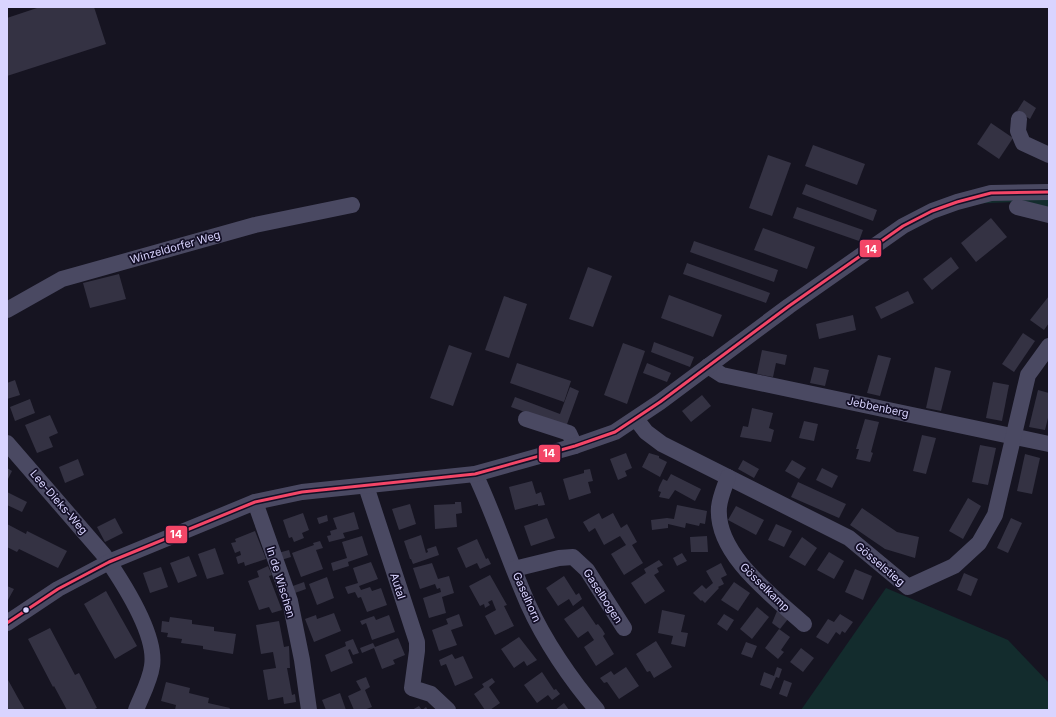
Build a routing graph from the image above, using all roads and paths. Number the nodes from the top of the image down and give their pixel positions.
1 (1019, 119) dead end
2 (1049, 155) edge
3 (1049, 192) edge
4 (352, 205) dead end
5 (1018, 207) dead end
6 (1049, 215) edge
7 (7, 310) edge
8 (1049, 346) edge
9 (708, 366) junction
10 (526, 419) dead end
11 (636, 419) junction
12 (1014, 436) junction
13 (7, 443) edge
14 (1049, 444) edge
15 (575, 446) junction
16 (475, 474) junction
17 (728, 477) junction
18 (366, 486) junction
19 (255, 502) junction
20 (109, 562) junction
21 (514, 569) junction
22 (7, 624) edge
23 (804, 624) dead end
24 (624, 628) dead end
25 (136, 710) edge
26 (308, 710) edge
27 (448, 710) edge
28 (598, 710) edge

1 - 2 street
3 - 9 street
4 - 7 street, Winzeldorfer Weg
5 - 6 street
8 - 12 street, Gösselstieg
9 - 11 street
9 - 12 street, Jebbenberg
10 - 15 street
11 - 15 street
11 - 17 street, Gösselstieg
12 - 14 street, Jebbenberg
12 - 17 street, Gösselstieg
13 - 20 street, Lee-Dieks-Weg
15 - 16 street
16 - 18 street
16 - 21 street, Gaselhorn
17 - 23 street, Gösselkamp
18 - 19 street
18 - 27 street, Autal
19 - 20 street
19 - 26 street, In de Wischen
20 - 22 street
20 - 25 street, Lee-Dieks-Weg
21 - 24 street, Gaselbogen
21 - 28 street, Gaselhorn

